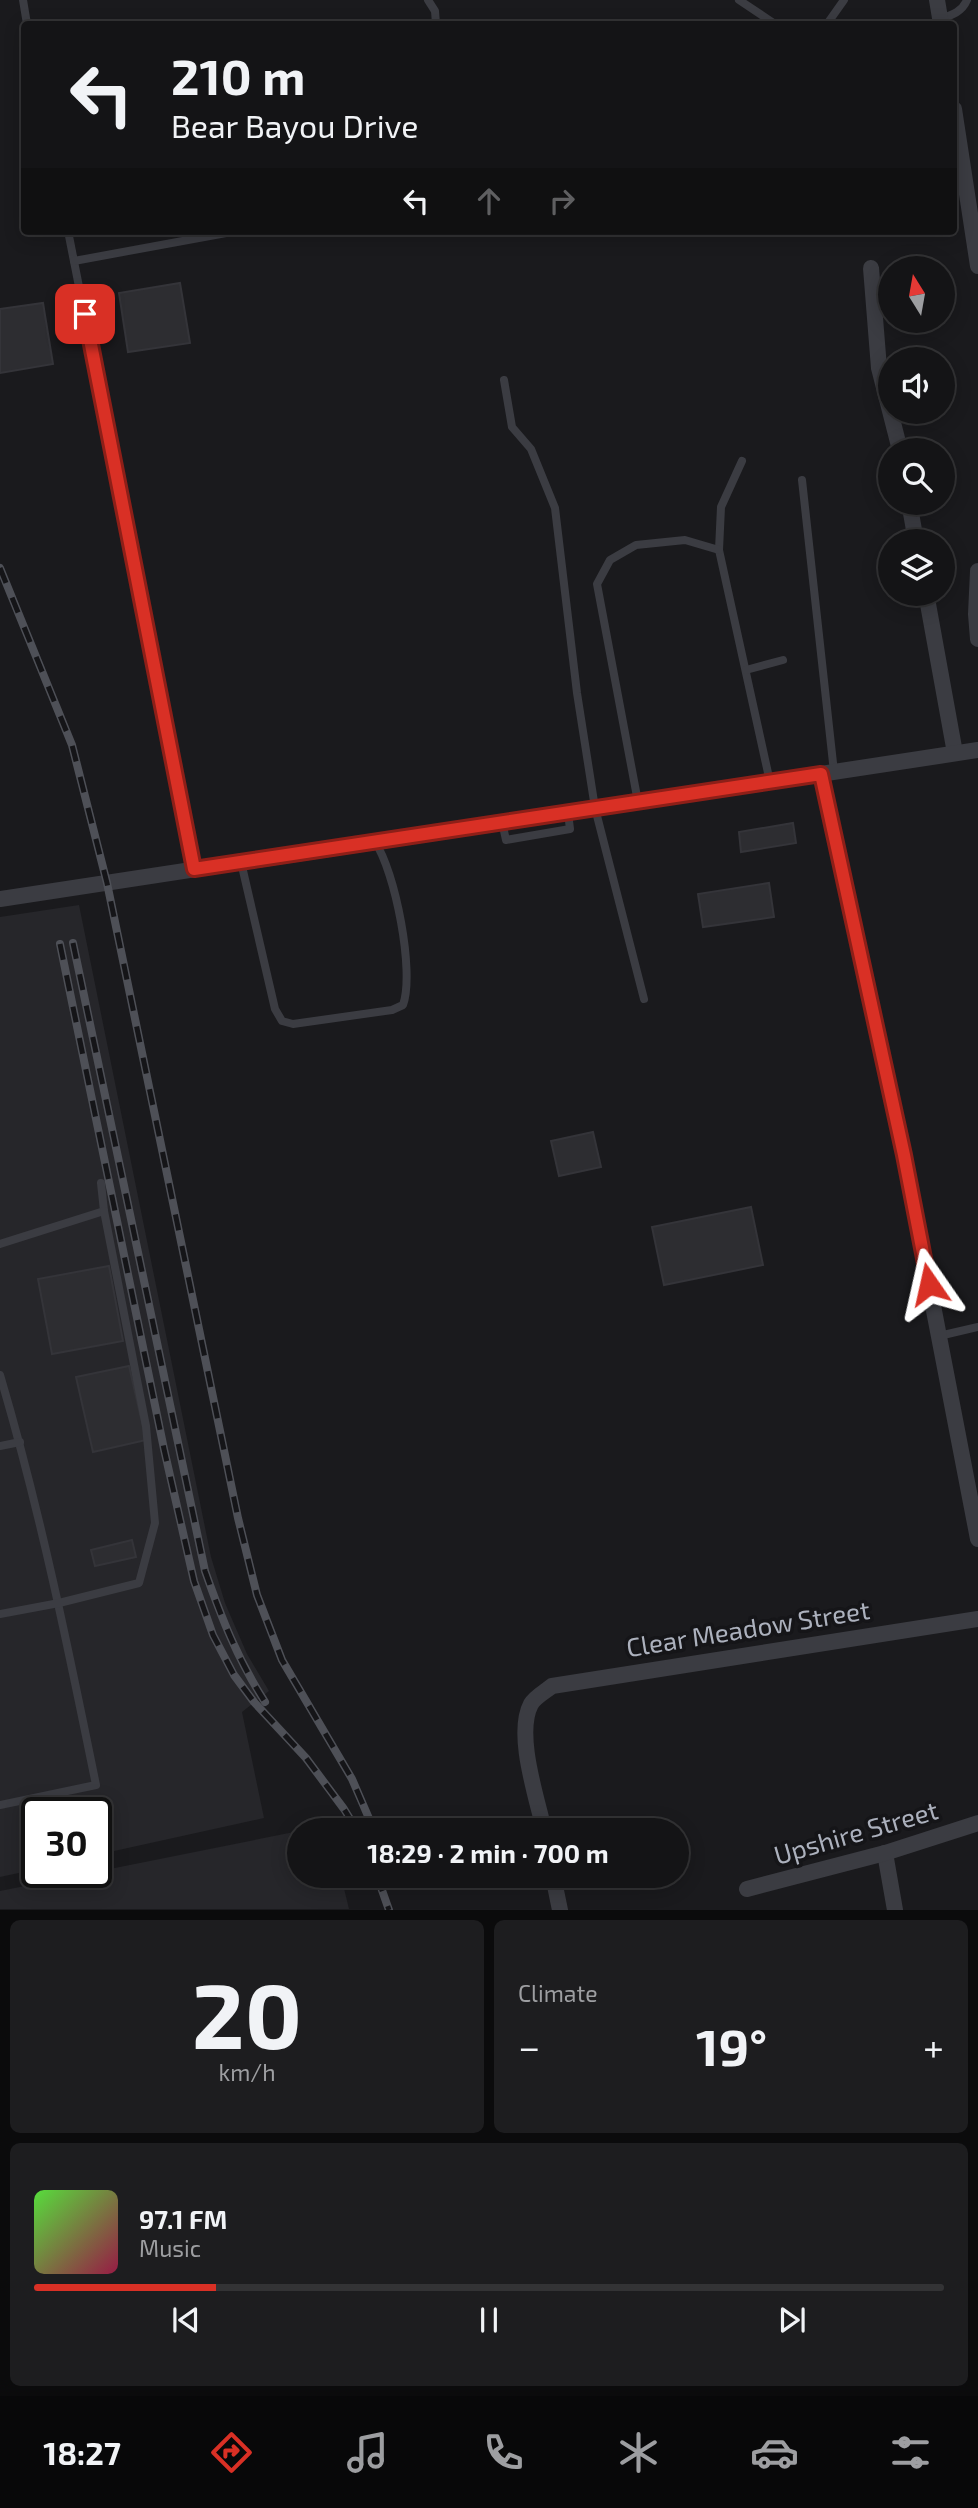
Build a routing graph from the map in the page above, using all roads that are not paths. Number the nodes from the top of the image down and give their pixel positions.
1 (23, 0) edge
2 (428, 0) edge
3 (739, 0) edge
4 (844, 0) edge
5 (937, 0) edge
6 (967, 0) edge
7 (26, 21) edge
8 (436, 21) edge
9 (770, 21) edge
10 (829, 21) edge
11 (940, 21) edge
12 (942, 21) edge
13 (957, 129) edge
14 (69, 235) edge
15 (215, 235) edge
16 (74, 261) junction
17 (978, 267) edge
18 (871, 268) dead end
19 (504, 380) dead end
20 (897, 438) edge
21 (742, 461) dead end
22 (802, 480) dead end
23 (719, 550) junction
24 (978, 571) edge
25 (928, 606) edge
26 (978, 639) edge
27 (783, 660) dead end
28 (746, 670) junction
29 (978, 750) edge
30 (955, 753) junction
31 (828, 773) junction
32 (770, 782) junction
33 (638, 802) junction
34 (595, 808) junction
35 (376, 842) junction
36 (241, 862) junction
37 (194, 869) junction
38 (0, 899) edge
39 (645, 999) dead end
40 (101, 1183) dead end
41 (104, 1211) junction
42 (0, 1244) edge
43 (978, 1327) edge
44 (939, 1336) junction
45 (0, 1374) edge
46 (20, 1442) junction
47 (0, 1446) edge
48 (978, 1539) edge
49 (59, 1603) junction
50 (0, 1614) edge
51 (978, 1619) edge
52 (0, 1805) edge
53 (541, 1818) edge
54 (978, 1823) edge
55 (884, 1853) junction
56 (556, 1888) edge
57 (747, 1889) dead end
58 (561, 1909) edge
59 (895, 1909) edge

1 - 7 lane
2 - 8 lane
3 - 9 lane
4 - 10 lane
5 - 11 street
6 - 12 lane
13 - 17 street
14 - 16 lane
15 - 16 lane
16 - 37 lane
18 - 20 street
19 - 34 lane
21 - 23 lane
22 - 31 lane
23 - 28 lane
23 - 33 lane
24 - 26 street
25 - 30 street
27 - 28 lane
28 - 32 lane
29 - 30 street
30 - 31 street
31 - 32 street
31 - 44 street
32 - 33 street
33 - 34 street
34 - 35 street
34 - 39 lane
35 - 36 street
35 - 36 lane
36 - 37 street
37 - 38 street
40 - 41 lane
41 - 42 lane
41 - 49 lane
43 - 44 lane
44 - 48 street
45 - 46 lane
46 - 47 lane
46 - 49 lane
49 - 50 lane
49 - 52 lane
51 - 53 street, Clear Meadow Street
54 - 55 street, Upshire Street
55 - 57 street, Upshire Street
55 - 59 street
56 - 58 street

